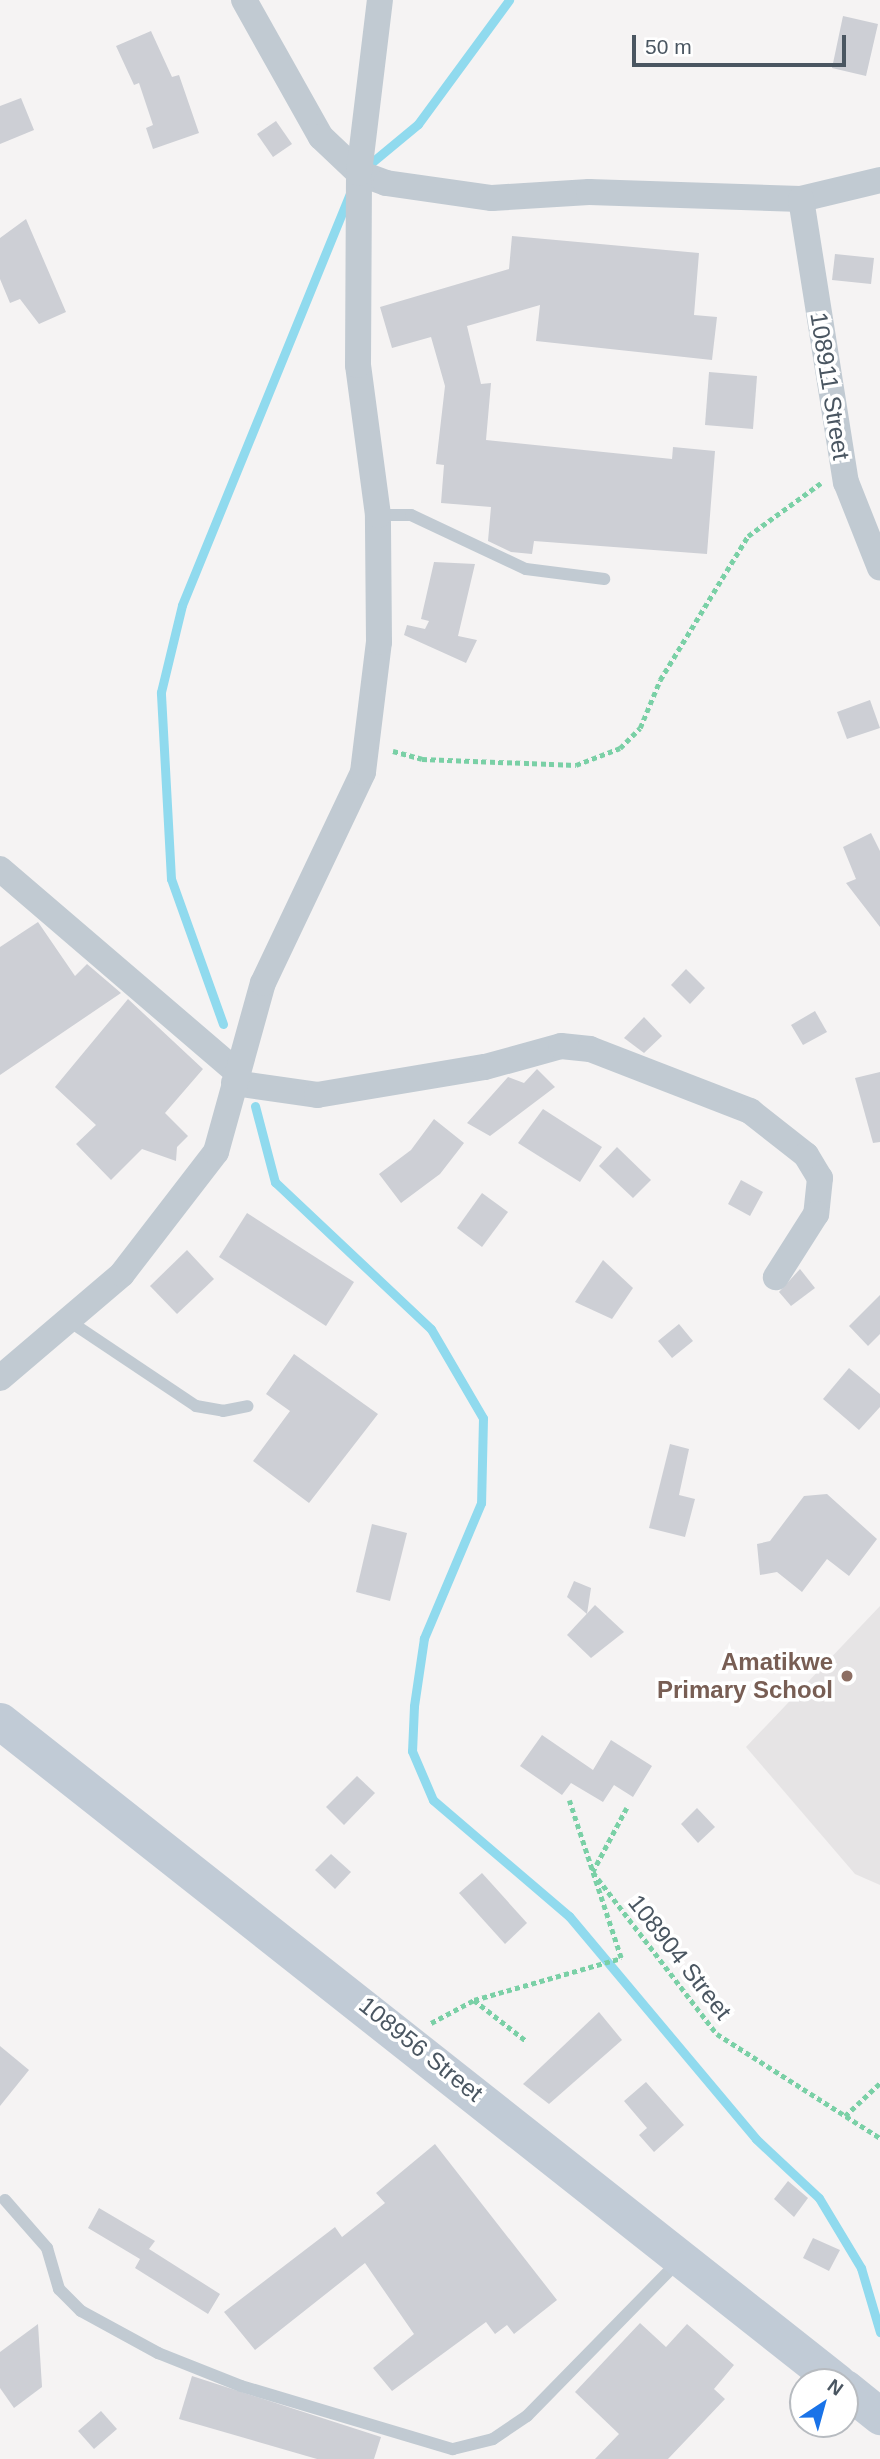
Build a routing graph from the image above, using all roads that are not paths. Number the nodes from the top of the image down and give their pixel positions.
1 (244, 0) edge
2 (380, 0) edge
3 (359, 173) junction
4 (880, 180) edge
5 (801, 199) junction
6 (379, 515) junction
7 (880, 568) edge
8 (604, 579) dead end
9 (0, 869) edge
10 (235, 1077) junction
11 (776, 1277) dead end
12 (69, 1321) junction
13 (0, 1378) edge
14 (248, 1406) dead end
15 (0, 1721) edge
16 (5, 2200) dead end
17 (681, 2258) junction
18 (819, 2368) edge
19 (859, 2399) edge
20 (880, 2416) edge

1 - 3 street
2 - 3 street
3 - 5 street
3 - 6 street
4 - 5 street
5 - 7 street, 108911 Street
6 - 8 lane
6 - 10 street
9 - 10 street
10 - 11 street
10 - 12 street
12 - 13 street
12 - 14 lane
15 - 17 street, 108956 Street
16 - 17 lane
17 - 18 street, 108956 Street
19 - 20 street

